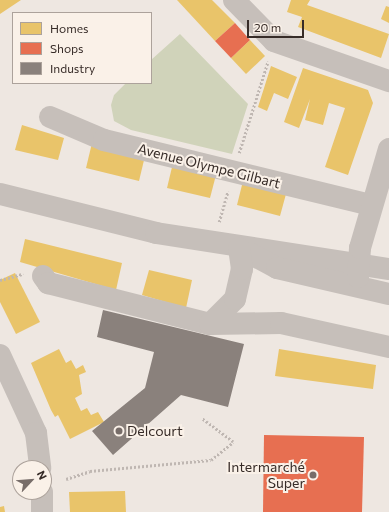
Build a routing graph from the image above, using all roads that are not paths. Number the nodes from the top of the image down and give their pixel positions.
1 (234, 0) edge
2 (389, 81) edge
3 (50, 117) dead end
4 (389, 149) edge
5 (0, 194) edge
6 (370, 205) junction
7 (239, 248) junction
8 (358, 264) junction
9 (389, 269) edge
10 (43, 276) dead end
11 (359, 288) junction
12 (389, 294) edge
13 (210, 324) junction
14 (389, 347) edge
15 (0, 355) edge
16 (39, 460) edge
17 (42, 500) edge
18 (42, 512) edge

1 - 2 street
3 - 6 street, Avenue Olympe Gilbart
4 - 6 street
5 - 7 street
6 - 8 street
7 - 8 street
7 - 11 street
7 - 13 street
8 - 9 street
8 - 11 street
10 - 13 street
11 - 12 street
13 - 14 street
15 - 16 street
17 - 18 street

